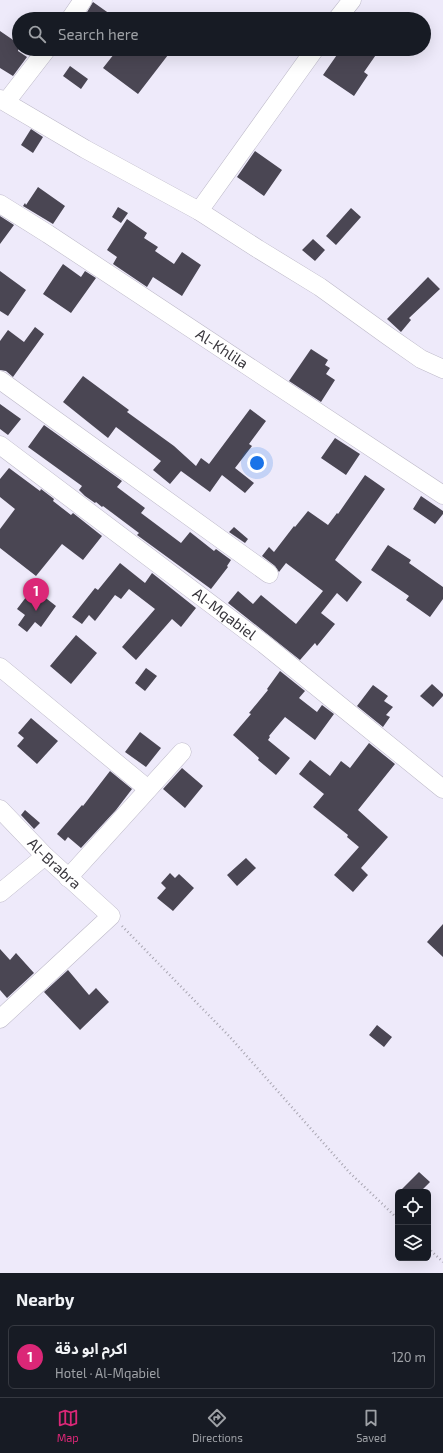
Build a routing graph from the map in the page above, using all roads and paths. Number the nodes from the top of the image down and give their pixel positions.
1 (84, 0) edge
2 (352, 0) edge
3 (75, 12) edge
4 (343, 12) edge
5 (42, 56) edge
6 (311, 56) edge
7 (3, 101) edge
8 (0, 204) edge
9 (199, 211) junction
10 (443, 369) edge
11 (0, 380) edge
12 (0, 445) edge
13 (443, 495) edge
14 (269, 574) dead end
15 (0, 667) edge
16 (182, 752) dead end
17 (148, 789) junction
18 (443, 789) edge
19 (0, 809) edge
20 (45, 856) junction
21 (68, 878) junction
22 (0, 893) edge
23 (112, 916) junction
24 (0, 1019) edge
25 (395, 1216) edge
26 (431, 1251) edge
27 (443, 1262) edge

1 - 3 street
2 - 4 street
5 - 7 street
6 - 9 street
7 - 9 street
8 - 13 street, Al-Khlila
9 - 10 street
11 - 14 street
12 - 18 street, Al-Mqabiel
15 - 17 street
16 - 17 street
17 - 21 street
19 - 20 street, Al-Brabra
20 - 21 street, Al-Brabra
20 - 22 street
21 - 23 street, Al-Brabra
23 - 24 street
23 - 25 path
26 - 27 path

